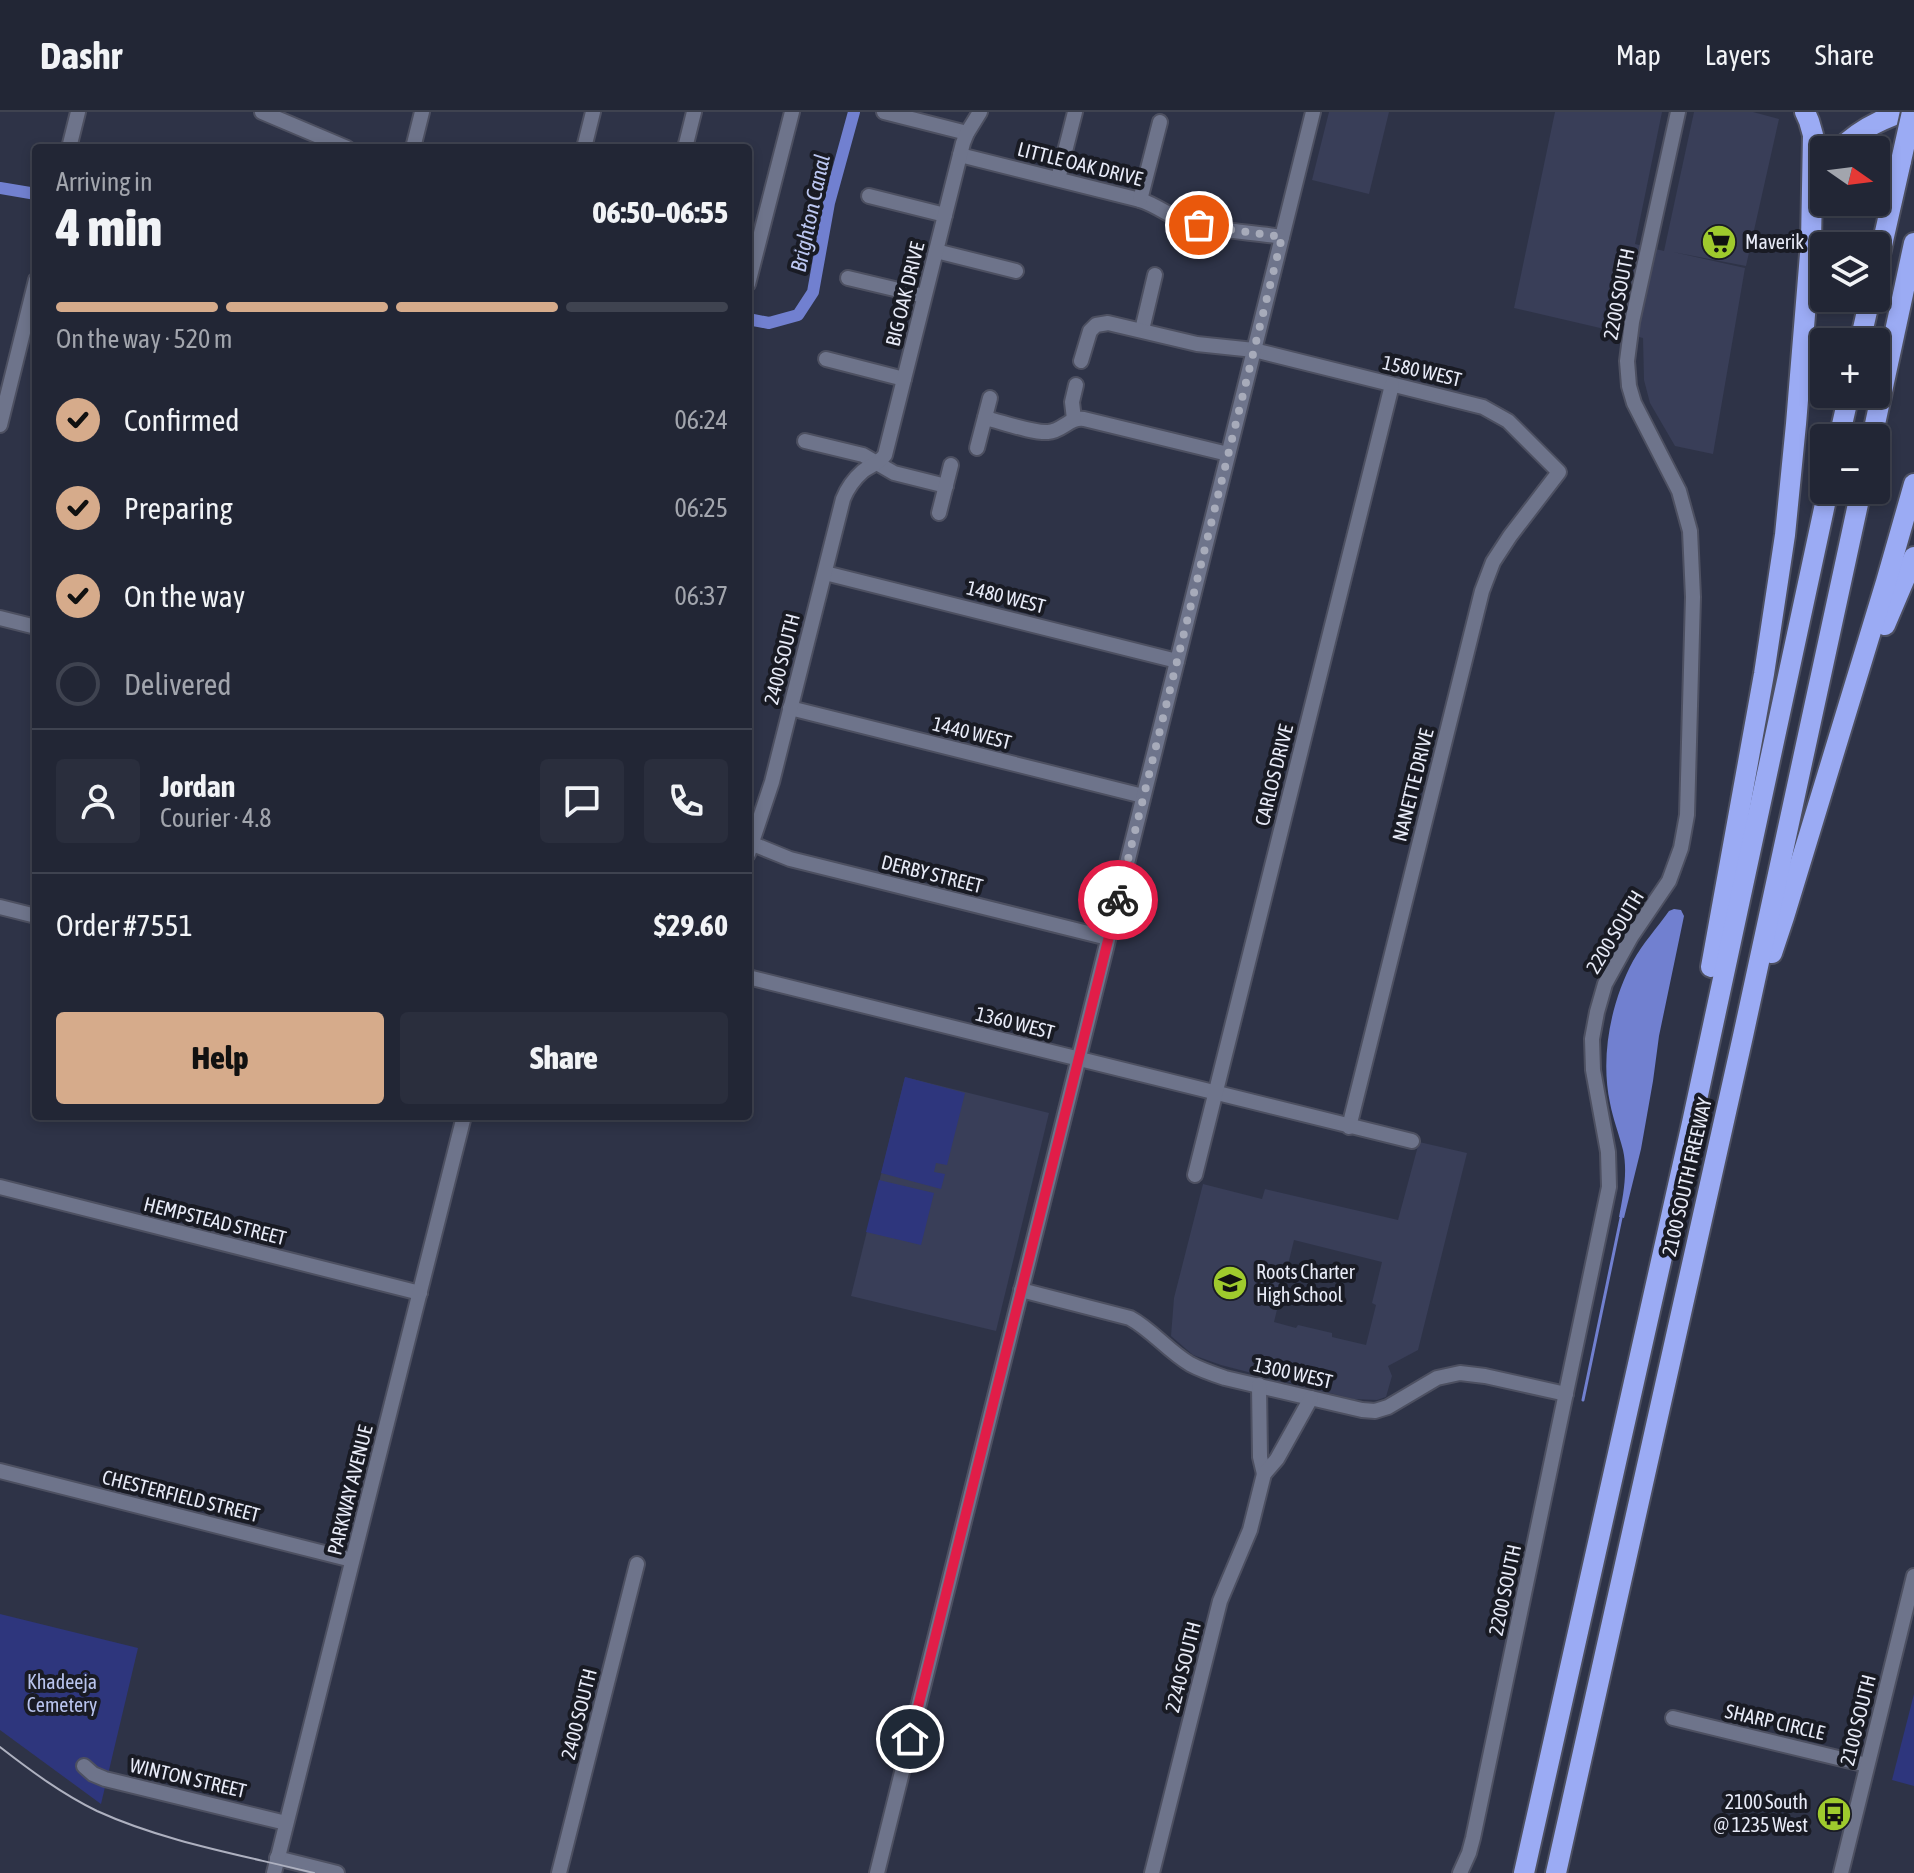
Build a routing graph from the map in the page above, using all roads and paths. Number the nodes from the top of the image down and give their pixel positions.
1 (78, 112) edge
2 (262, 112) edge
3 (422, 112) edge
4 (593, 112) edge
5 (694, 112) edge
6 (792, 112) edge
7 (884, 112) edge
8 (980, 112) edge
9 (1075, 112) edge
10 (1313, 112) edge
11 (1678, 112) edge
12 (1805, 112) edge
13 (1903, 112) edge
14 (1912, 112) edge
15 (1160, 122) dead end
16 (967, 133) junction
17 (1855, 136) edge
18 (70, 144) edge
19 (338, 144) edge
20 (414, 144) edge
21 (585, 144) edge
22 (686, 144) edge
23 (960, 155) junction
24 (1058, 179) junction
25 (869, 196) dead end
26 (1140, 200) junction
27 (945, 215) junction
28 (1811, 232) edge
29 (1885, 232) edge
30 (1282, 237) junction
31 (1914, 243) edge
32 (936, 251) junction
33 (1810, 254) edge
34 (752, 268) edge
35 (1016, 271) dead end
36 (1155, 275) dead end
37 (848, 278) dead end
38 (924, 296) junction
39 (32, 312) edge
40 (1142, 330) junction
41 (29, 336) edge
42 (1254, 350) junction
43 (826, 359) dead end
44 (1081, 361) dead end
45 (904, 379) junction
46 (1076, 385) dead end
47 (1392, 385) junction
48 (990, 398) dead end
49 (985, 418) junction
50 (1074, 419) junction
51 (1875, 424) edge
52 (0, 425) edge
53 (805, 441) dead end
54 (977, 448) dead end
55 (1228, 454) junction
56 (877, 464) junction
57 (951, 465) dead end
58 (1559, 472) joint
59 (1914, 484) edge
60 (946, 486) junction
61 (1825, 504) edge
62 (1858, 504) edge
63 (939, 513) dead end
64 (1914, 557) edge
65 (825, 573) junction
66 (0, 618) edge
67 (32, 626) edge
68 (1177, 661) junction
69 (790, 708) junction
70 (1844, 720) junction
71 (1143, 796) junction
72 (752, 839) edge
73 (752, 848) edge
74 (0, 907) edge
75 (32, 915) edge
76 (1108, 938) junction
77 (752, 978) edge
78 (1743, 1036) junction
79 (1078, 1060) junction
80 (1216, 1094) junction
81 (463, 1120) edge
82 (1349, 1127) junction
83 (1412, 1141) dead end
84 (1195, 1175) dead end
85 (0, 1187) edge
86 (1676, 1190) junction
87 (1021, 1290) junction
88 (420, 1293) junction
89 (1259, 1385) junction
90 (1566, 1394) junction
91 (1311, 1398) junction
92 (0, 1471) edge
93 (1264, 1474) junction
94 (352, 1560) junction
95 (637, 1564) dead end
96 (1914, 1576) edge
97 (1673, 1718) dead end
98 (1867, 1765) junction
99 (84, 1766) dead end
100 (286, 1823) junction
101 (275, 1866) edge
102 (1841, 1871) edge
103 (1524, 1872) edge
104 (337, 1873) edge
105 (559, 1873) edge
106 (877, 1873) edge
107 (1152, 1873) edge
108 (1460, 1873) edge
109 (1556, 1873) edge

1 - 18 street
2 - 19 street
3 - 20 street
4 - 21 street
5 - 22 street
6 - 34 street
7 - 16 street
8 - 16 street, BIG OAK DRIVE
9 - 24 street
10 - 30 street
11 - 90 street, 2200 SOUTH
12 - 28 highway
13 - 17 highway
14 - 29 highway, bridge
15 - 26 street
16 - 23 street, BIG OAK DRIVE
23 - 24 street, LITTLE OAK DRIVE
23 - 27 street, BIG OAK DRIVE
24 - 26 street, LITTLE OAK DRIVE
25 - 27 street
26 - 30 street, LITTLE OAK DRIVE
27 - 32 street, BIG OAK DRIVE
30 - 42 street
31 - 51 highway
32 - 35 street
32 - 38 street, BIG OAK DRIVE
33 - 86 highway
36 - 40 street
37 - 38 street
38 - 45 street, BIG OAK DRIVE
39 - 41 street
40 - 42 street, 1580 WEST
40 - 44 street, 1580 WEST
41 - 52 street
42 - 47 street, 1580 WEST
42 - 55 street
43 - 45 street
45 - 56 street, BIG OAK DRIVE
46 - 50 street
47 - 58 street, 1580 WEST
47 - 80 street, CARLOS DRIVE
48 - 49 street
49 - 50 street
49 - 54 street
50 - 55 street
53 - 56 street
55 - 68 street
56 - 60 street
56 - 65 street, 2400 SOUTH
57 - 60 street
58 - 82 street, NANETTE DRIVE
59 - 70 highway
60 - 63 street
61 - 86 highway, 2100 SOUTH FREEWAY
62 - 78 highway, 2100 SOUTH FREEWAY
64 - 70 highway
65 - 68 street, 1480 WEST
65 - 69 street, 2400 SOUTH
66 - 67 street
68 - 71 street
69 - 71 street, 1440 WEST
69 - 72 street, 2400 SOUTH
70 - 78 highway
71 - 76 street
73 - 76 street, DERBY STREET
74 - 75 street
76 - 79 street
77 - 79 street, 1360 WEST
78 - 109 highway, 2100 SOUTH FREEWAY
79 - 80 street, 1360 WEST
79 - 87 street
80 - 82 street, 1360 WEST
80 - 84 street, CARLOS DRIVE
81 - 88 street, PARKWAY AVENUE
82 - 83 street, 1360 WEST
85 - 88 street, HEMPSTEAD STREET
86 - 103 highway, 2100 SOUTH FREEWAY
87 - 89 street, 1300 WEST
87 - 106 street
88 - 94 street, PARKWAY AVENUE
89 - 91 street, 1300 WEST
89 - 93 street, 2240 SOUTH
90 - 91 street, 1300 WEST
90 - 108 street, 2200 SOUTH
91 - 93 street, 2240 SOUTH
92 - 94 street, CHESTERFIELD STREET
93 - 107 street, 2240 SOUTH
94 - 100 street, PARKWAY AVENUE
95 - 105 street, 2400 SOUTH
96 - 98 street, 2100 SOUTH
97 - 98 street, SHARP CIRCLE
98 - 102 street, 2100 SOUTH
99 - 100 street, WINTON STREET
100 - 101 street, PARKWAY AVENUE
101 - 104 street

